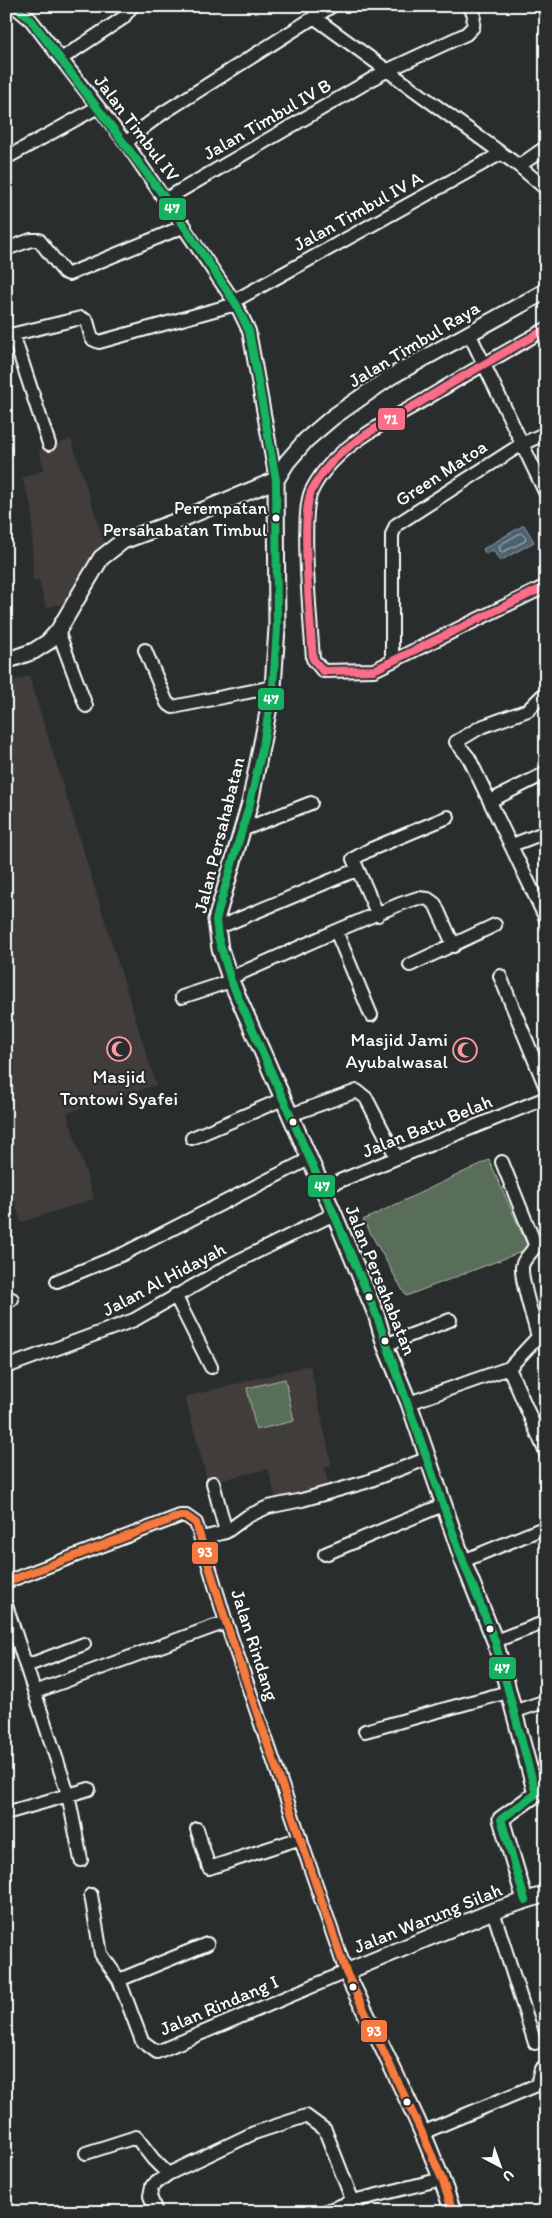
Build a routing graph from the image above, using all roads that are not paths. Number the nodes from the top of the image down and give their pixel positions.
1 (14, 6) edge
2 (132, 6) edge
3 (332, 6) edge
4 (469, 6) edge
5 (315, 18) junction
6 (61, 59) junction
7 (386, 71) junction
8 (98, 107) junction
9 (126, 143) junction
10 (546, 147) edge
11 (500, 154) junction
12 (6, 158) edge
13 (519, 166) junction
14 (546, 189) edge
15 (166, 199) junction
16 (185, 226) junction
17 (6, 249) edge
18 (546, 291) edge
19 (235, 302) junction
20 (546, 329) edge
21 (470, 333) junction
22 (9, 335) edge
23 (483, 364) junction
24 (546, 433) edge
25 (49, 444) dead end
26 (522, 444) junction
27 (276, 480) junction
28 (546, 494) edge
29 (546, 586) edge
30 (58, 631) junction
31 (423, 646) junction
32 (145, 650) dead end
33 (6, 661) edge
34 (392, 662) junction
35 (374, 670) junction
36 (273, 687) junction
37 (546, 692) edge
38 (86, 706) dead end
39 (546, 773) edge
40 (490, 801) junction
41 (311, 803) dead end
42 (448, 817) dead end
43 (242, 830) junction
44 (546, 832) edge
45 (512, 845) junction
46 (356, 870) junction
47 (543, 905) edge
48 (378, 914) junction
49 (546, 918) edge
50 (494, 925) dead end
51 (216, 928) junction
52 (336, 931) junction
53 (454, 946) junction
54 (410, 965) dead end
55 (500, 976) dead end
56 (231, 979) junction
57 (182, 997) dead end
58 (371, 1015) dead end
59 (546, 1088) edge
60 (546, 1098) edge
61 (283, 1099) junction
62 (290, 1115) junction
63 (192, 1138) dead end
64 (397, 1158) junction
65 (309, 1159) junction
66 (502, 1162) dead end
67 (322, 1188) junction
68 (334, 1214) junction
69 (56, 1281) dead end
70 (175, 1295) junction
71 (450, 1320) dead end
72 (542, 1336) edge
73 (385, 1345) junction
74 (6, 1367) edge
75 (211, 1367) dead end
76 (509, 1368) junction
77 (408, 1403) junction
78 (546, 1453) edge
79 (426, 1459) junction
80 (213, 1483) dead end
81 (443, 1505) junction
82 (546, 1527) edge
83 (226, 1532) junction
84 (202, 1538) junction
85 (325, 1554) dead end
86 (463, 1561) junction
87 (6, 1582) edge
88 (8, 1613) edge
89 (226, 1622) junction
90 (546, 1622) edge
91 (495, 1641) junction
92 (84, 1644) dead end
93 (26, 1666) junction
94 (34, 1692) junction
95 (508, 1692) junction
96 (546, 1701) edge
97 (514, 1712) junction
98 (365, 1731) dead end
99 (89, 1789) dead end
100 (68, 1794) junction
101 (6, 1813) edge
102 (196, 1829) dead end
103 (301, 1838) junction
104 (81, 1860) dead end
105 (546, 1894) edge
106 (91, 1895) dead end
107 (525, 1900) junction
108 (493, 1911) junction
109 (207, 1944) dead end
110 (346, 1972) junction
111 (119, 1980) junction
112 (535, 2043) dead end
113 (546, 2067) edge
114 (422, 2132) junction
115 (86, 2153) dead end
116 (168, 2174) junction
117 (442, 2179) junction
118 (354, 2204) edge
119 (156, 2212) edge
120 (324, 2212) edge
121 (453, 2212) edge

1 - 6 street, Jalan Timbul IV
2 - 6 street
3 - 5 street
4 - 7 street, Jalan Timbul IV B
5 - 7 street
5 - 9 street
6 - 8 street, Jalan Timbul IV
7 - 11 street
7 - 15 street, Jalan Timbul IV B
8 - 9 street, Jalan Timbul IV
8 - 12 street
9 - 15 street, Jalan Timbul IV
10 - 13 street
11 - 13 street
11 - 19 street, Jalan Timbul IV A
13 - 14 street
15 - 16 street, Jalan Timbul IV
16 - 17 street
16 - 19 street, Jalan Timbul IV
18 - 21 street, Jalan Timbul Raya
19 - 22 street, Jalan Timbul IV A
19 - 27 street, Jalan Timbul IV
20 - 23 street
21 - 23 street
21 - 27 street, Jalan Timbul Raya
22 - 25 street
23 - 26 street
23 - 35 street
24 - 26 street, Green Matoa
26 - 28 street
26 - 34 street, Green Matoa
27 - 30 street
27 - 36 street, Jalan Persahabatan
29 - 31 street
30 - 33 street
30 - 38 street
31 - 34 street
31 - 35 street
32 - 36 street
34 - 35 street
36 - 43 street, Jalan Persahabatan
37 - 40 street
39 - 40 street
40 - 45 street
41 - 43 street
42 - 46 street
43 - 51 street, Jalan Persahabatan
44 - 45 street
45 - 47 street
46 - 48 street
46 - 51 street
47 - 49 street
48 - 52 street
48 - 53 street
50 - 53 street
51 - 56 street, Jalan Persahabatan
52 - 56 street
52 - 58 street
53 - 54 street
55 - 59 street
56 - 57 street
56 - 61 street, Jalan Persahabatan
60 - 64 street, Jalan Batu Belah
61 - 62 street, Jalan Persahabatan
61 - 63 street
62 - 64 street
62 - 65 street, Jalan Persahabatan
64 - 67 street, Jalan Batu Belah
65 - 67 street, Jalan Persahabatan
65 - 69 street
66 - 72 street
67 - 68 street, Jalan Persahabatan
68 - 70 street, Jalan Al Hidayah
68 - 73 street, Jalan Persahabatan
70 - 74 street, Jalan Al Hidayah
70 - 75 street
71 - 73 street
72 - 76 street
73 - 77 street, Jalan Persahabatan
76 - 77 street
76 - 78 street
77 - 79 street, Jalan Persahabatan
79 - 81 street, Jalan Persahabatan
79 - 83 street
80 - 83 street
81 - 85 street
81 - 86 street, Jalan Persahabatan
82 - 86 street
83 - 84 street
84 - 87 street, Jalan Rindang
84 - 89 street, Jalan Rindang
86 - 91 street, Jalan Persahabatan
88 - 93 street
89 - 94 street
89 - 103 street, Jalan Rindang
90 - 91 street
91 - 95 street, Jalan Persahabatan
92 - 93 street
93 - 94 street
94 - 100 street
95 - 97 street, Jalan Persahabatan
95 - 98 street
96 - 97 street
97 - 107 street, Jalan Persahabatan
99 - 100 street
100 - 101 street
100 - 104 street
102 - 103 street
103 - 110 street, Jalan Rindang
105 - 107 street, Jalan Warung Silah
106 - 111 street, Jalan Rindang I
107 - 108 street, Jalan Warung Silah
108 - 110 street, Jalan Warung Silah
108 - 112 street
109 - 111 street
110 - 111 street, Jalan Rindang I
110 - 114 street, Jalan Warung Silah
113 - 114 street
114 - 117 street, Jalan Warung Silah
115 - 116 street
116 - 118 street
116 - 119 street
117 - 118 street
117 - 121 street, Jalan Warung Silah
118 - 120 street

